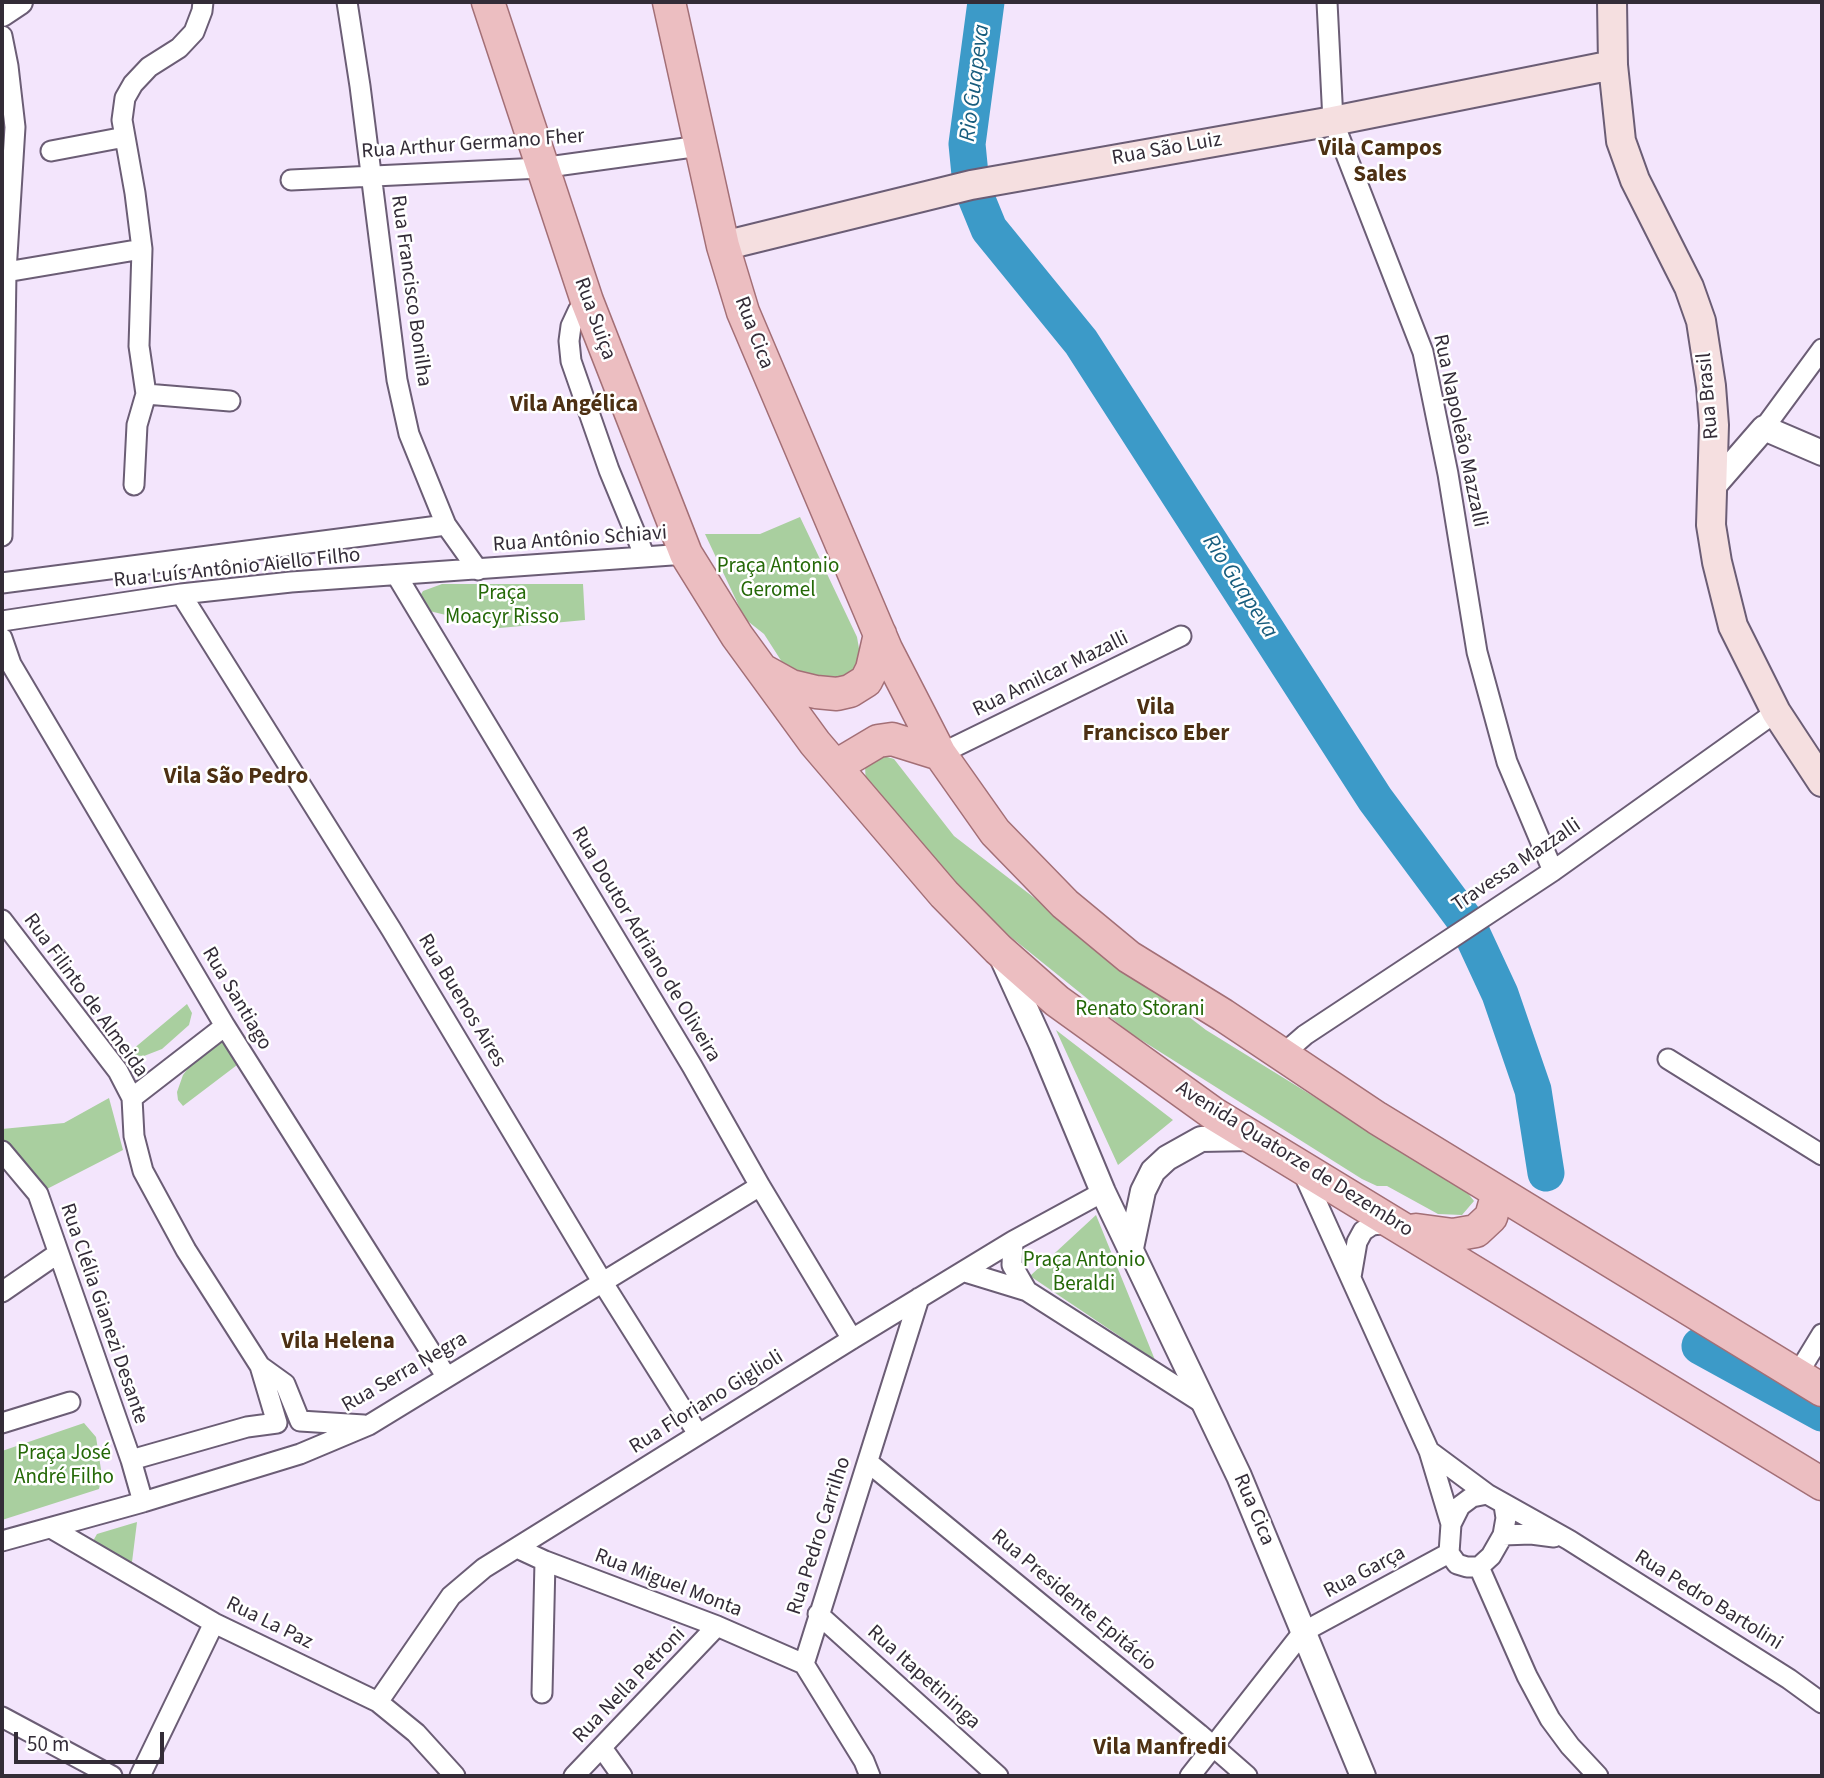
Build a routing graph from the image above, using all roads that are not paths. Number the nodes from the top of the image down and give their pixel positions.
1 (20, 2) edge
2 (203, 2) edge
3 (347, 2) edge
4 (488, 2) edge
5 (669, 2) edge
6 (1327, 2) edge
7 (1612, 2) edge
8 (2, 14) edge
9 (2, 36) edge
10 (1613, 65) junction
11 (5, 66) edge
12 (1333, 121) junction
13 (125, 137) junction
14 (700, 146) junction
15 (51, 150) dead end
16 (541, 167) junction
17 (371, 175) junction
18 (291, 180) dead end
19 (723, 246) junction
20 (142, 249) junction
21 (6, 272) junction
22 (587, 301) junction
23 (1822, 349) edge
24 (146, 394) junction
25 (229, 401) dead end
26 (1764, 428) junction
27 (1822, 453) edge
28 (134, 485) dead end
29 (1711, 489) junction
30 (446, 525) junction
31 (2, 536) edge
32 (686, 554) junction
33 (645, 557) junction
34 (478, 570) junction
35 (397, 576) junction
36 (2, 583) edge
37 (181, 594) junction
38 (2, 621) edge
39 (1181, 636) dead end
40 (2, 638) edge
41 (883, 641) junction
42 (770, 681) junction
43 (1776, 712) junction
44 (940, 754) junction
45 (836, 766) junction
46 (1822, 782) edge
47 (1553, 871) junction
48 (2, 920) edge
49 (998, 949) junction
50 (225, 1026) junction
51 (1282, 1055) junction
52 (1668, 1059) dead end
53 (132, 1098) junction
54 (1251, 1138) junction
55 (2, 1151) edge
56 (1822, 1154) edge
57 (1299, 1164) junction
58 (760, 1186) junction
59 (1103, 1192) junction
60 (1498, 1192) junction
61 (1407, 1229) junction
62 (1013, 1241) junction
63 (1131, 1248) junction
64 (57, 1254) junction
65 (965, 1272) junction
66 (1351, 1278) junction
67 (603, 1283) junction
68 (1027, 1290) junction
69 (2, 1292) edge
70 (919, 1298) junction
71 (1822, 1334) edge
72 (852, 1339) junction
73 (260, 1366) junction
74 (446, 1376) junction
75 (1810, 1382) edge
76 (70, 1402) dead end
77 (1204, 1404) junction
78 (300, 1421) junction
79 (2, 1423) edge
80 (277, 1423) junction
81 (369, 1425) junction
82 (698, 1434) junction
83 (1429, 1451) junction
84 (300, 1454) junction
85 (131, 1460) junction
86 (869, 1463) junction
87 (1822, 1484) edge
88 (1487, 1494) junction
89 (143, 1502) junction
90 (1504, 1505) junction
91 (1451, 1524) junction
92 (51, 1528) junction
93 (1503, 1535) junction
94 (1569, 1539) junction
95 (2, 1541) edge
96 (516, 1548) junction
97 (1449, 1553) junction
98 (545, 1562) junction
99 (1479, 1567) junction
100 (818, 1614) junction
101 (214, 1623) junction
102 (717, 1626) junction
103 (1303, 1632) junction
104 (803, 1664) junction
105 (542, 1693) dead end
106 (378, 1702) junction
107 (1822, 1703) edge
108 (2, 1717) edge
109 (1213, 1747) junction
110 (602, 1748) junction
111 (112, 1776) edge
112 (139, 1776) edge
113 (456, 1776) edge
114 (574, 1776) edge
115 (622, 1776) edge
116 (870, 1776) edge
117 (998, 1776) edge
118 (1190, 1776) edge
119 (1247, 1776) edge
120 (1363, 1776) edge
121 (1598, 1776) edge

1 - 8 street
2 - 13 street
3 - 17 street, Rua Francisco Bonilha
4 - 16 main road, Rua Suiça
5 - 14 main road, Rua Cica
6 - 12 street, Rua Napoleão Mazzalli
7 - 10 main road, Rua Brasil
9 - 11 street
10 - 12 main road, Rua São Luiz
10 - 29 main road, Rua Brasil
11 - 21 street
12 - 19 main road, Rua São Luiz
12 - 47 street, Rua Napoleão Mazzalli
13 - 15 street
13 - 20 street
14 - 16 street, Rua Arthur Germano Fher
14 - 19 main road, Rua Cica
16 - 17 street, Rua Arthur Germano Fher
16 - 22 main road, Rua Suiça
17 - 18 street, Rua Arthur Germano Fher
17 - 30 street, Rua Francisco Bonilha
19 - 41 main road, Rua Cica
20 - 21 street
20 - 24 street
21 - 31 street
22 - 32 main road, Rua Suiça
22 - 33 street
23 - 26 street
24 - 25 street
24 - 28 street
26 - 27 street
26 - 29 street
29 - 43 main road, Rua Brasil
30 - 34 street, Rua Francisco Bonilha
30 - 36 street
32 - 33 street, Rua Antônio Schiavi
32 - 42 main road, Rua Suiça
33 - 34 street, Rua Antônio Schiavi
34 - 35 street, Rua Luís Antônio Aiello Filho
35 - 37 street, Rua Luís Antônio Aiello Filho
35 - 58 street, Rua Doutor Adriano de Oliveira
37 - 38 street, Rua Luís Antônio Aiello Filho
37 - 67 street, Rua Buenos Aires
39 - 44 street, Rua Amilcar Mazalli
40 - 50 street, Rua Santiago
41 - 42 main road
41 - 44 main road
42 - 45 main road, Avenida Quatorze de Dezembro
43 - 46 main road, Rua Brasil
43 - 47 street, Travessa Mazzalli
44 - 45 main road
44 - 51 main road
45 - 49 main road, Avenida Quatorze de Dezembro
47 - 51 street, Travessa Mazzalli
48 - 53 street, Rua Filinto de Almeida
49 - 54 main road, Avenida Quatorze de Dezembro
49 - 59 street, Rua Cica
50 - 53 street
50 - 74 street, Rua Santiago
51 - 60 main road
52 - 56 street
53 - 73 street
54 - 57 main road, Avenida Quatorze de Dezembro
54 - 63 street
55 - 64 street, Rua Clélia Gianezi Desante
57 - 61 main road, Avenida Quatorze de Dezembro
57 - 66 street
58 - 67 street, Rua Serra Negra
58 - 72 street, Rua Doutor Adriano de Oliveira
59 - 62 street, Rua Floriano Giglioli
59 - 63 street, Rua Cica
60 - 61 main road
60 - 75 main road
61 - 66 street
61 - 87 main road, Avenida Quatorze de Dezembro
62 - 65 street, Rua Floriano Giglioli
62 - 68 street
63 - 77 street, Rua Cica
64 - 69 street
64 - 85 street, Rua Clélia Gianezi Desante
65 - 68 street
65 - 70 street, Rua Floriano Giglioli
66 - 83 street
67 - 74 street, Rua Serra Negra
67 - 82 street, Rua Buenos Aires
68 - 77 street
70 - 72 street, Rua Floriano Giglioli
70 - 86 street, Rua Pedro Carrilho
71 - 75 street
72 - 82 street, Rua Floriano Giglioli
73 - 78 street
73 - 80 street
74 - 81 street, Rua Serra Negra
76 - 79 street
77 - 103 street, Rua Cica
78 - 80 street
78 - 81 street
78 - 84 street
80 - 85 street
81 - 84 street, Rua Serra Negra
82 - 96 street, Rua Floriano Giglioli
83 - 88 street
83 - 91 street
84 - 89 street, Rua Serra Negra
85 - 89 street, Rua Clélia Gianezi Desante
86 - 100 street, Rua Pedro Carrilho
86 - 109 street, Rua Presidente Epitácio
88 - 90 street
88 - 91 street
89 - 92 street, Rua Serra Negra
90 - 93 street
90 - 94 street, Rua Pedro Bartolini
91 - 97 street
92 - 95 street, Rua Serra Negra
92 - 101 street, Rua La Paz
93 - 94 street, Rua Pedro Bartolini
93 - 99 street
94 - 107 street, Rua Pedro Bartolini
96 - 98 street, Rua Miguel Monta
96 - 106 street, Rua Floriano Giglioli
97 - 99 street
97 - 103 street, Rua Garça
98 - 102 street, Rua Miguel Monta
98 - 105 street
99 - 121 street
100 - 104 street, Rua Pedro Carrilho
100 - 117 street, Rua Itapetininga
101 - 106 street, Rua La Paz
101 - 112 street
102 - 104 street, Rua Miguel Monta
102 - 110 street, Rua Nella Petroni
103 - 109 street
103 - 120 street, Rua Cica
104 - 116 street
106 - 113 street, Rua La Paz
108 - 111 street
109 - 118 street
109 - 119 street, Rua Presidente Epitácio
110 - 114 street, Rua Nella Petroni
110 - 115 street

